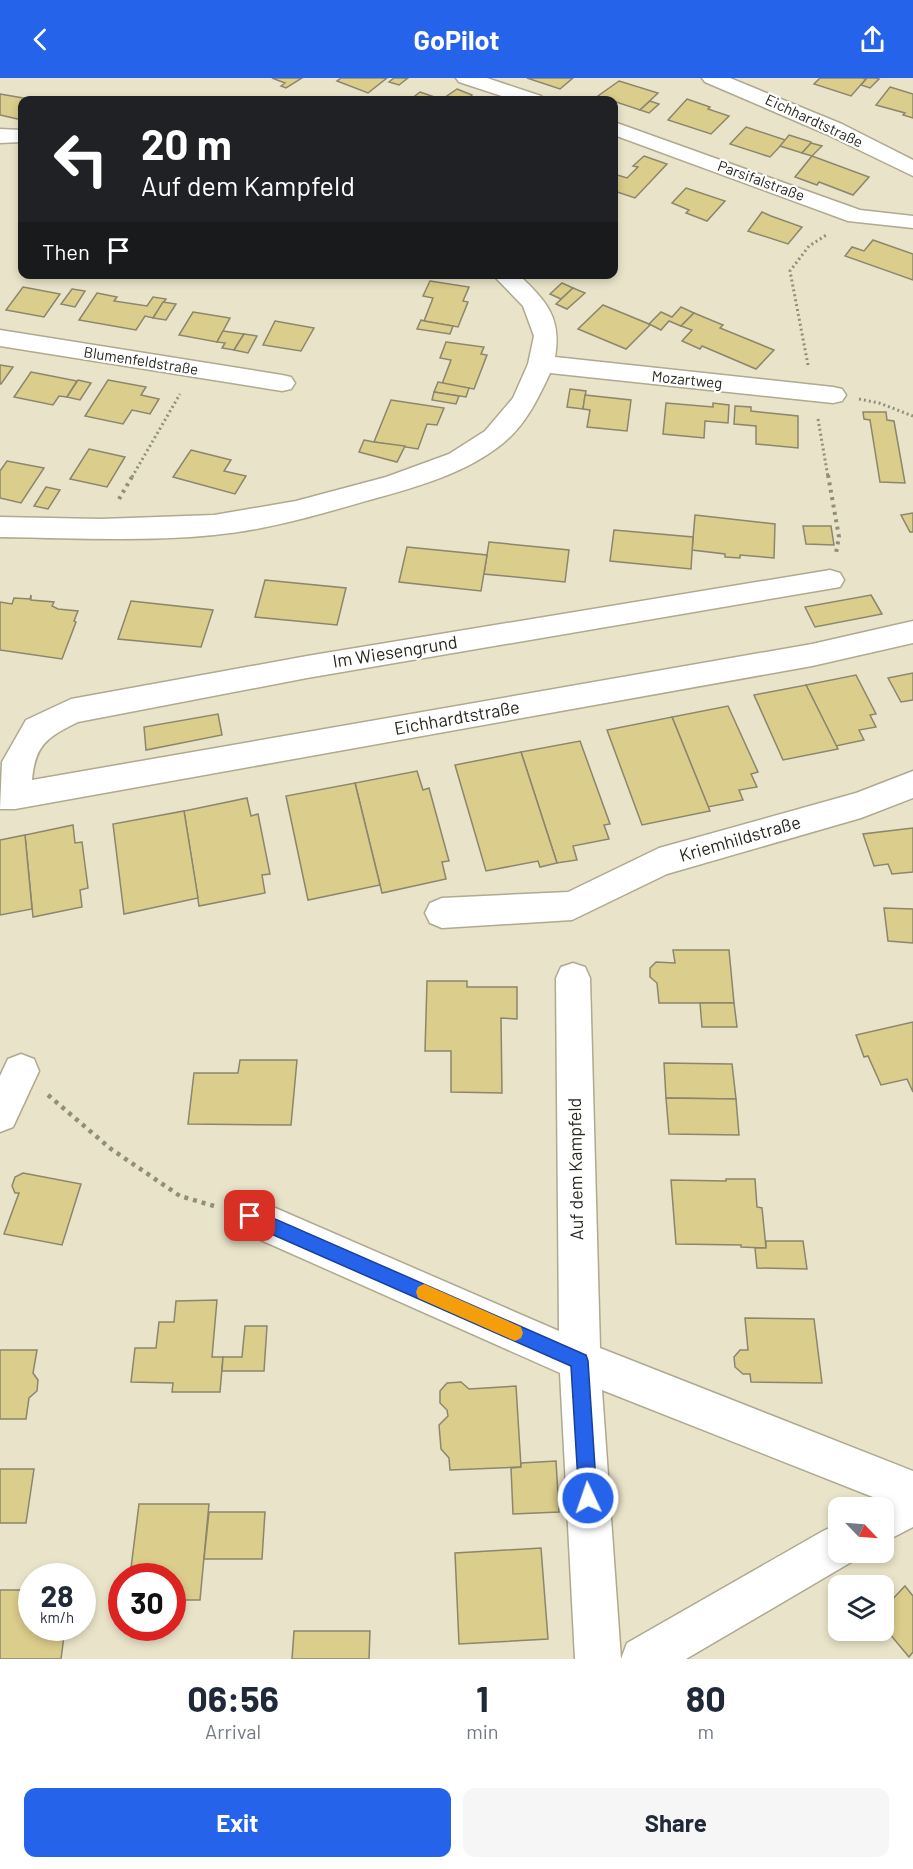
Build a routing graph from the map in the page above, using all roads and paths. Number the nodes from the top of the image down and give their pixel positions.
1 (466, 78) edge
2 (712, 78) edge
3 (522, 96) edge
4 (618, 129) edge
5 (0, 136) edge
6 (18, 136) edge
7 (913, 169) edge
8 (911, 222) dead end
9 (509, 279) edge
10 (0, 338) edge
11 (541, 364) junction
12 (194, 370) junction
13 (282, 383) dead end
14 (833, 395) joint
15 (913, 416) edge
16 (0, 527) edge
17 (101, 529) junction
18 (830, 580) dead end
19 (913, 632) edge
20 (913, 784) edge
21 (7, 796) edge
22 (442, 913) dead end
23 (573, 978) dead end
24 (21, 1071) joint
25 (0, 1114) edge
26 (250, 1216) joint
27 (580, 1361) junction
28 (913, 1492) edge
29 (913, 1503) edge
30 (894, 1514) edge
31 (828, 1552) edge
32 (598, 1659) edge
33 (644, 1659) edge

1 - 3 street
2 - 7 street, Eichhardtstraße
4 - 8 street, Parsifalstraße
5 - 6 street
9 - 11 street
10 - 12 street, Blumenfeldstraße
11 - 14 street, Mozartweg
11 - 17 street
12 - 13 street, Blumenfeldstraße
12 - 17 path
14 - 15 path
16 - 17 street
18 - 21 street, Im Wiesengrund
19 - 21 street, Eichhardtstraße
20 - 22 street, Kriemhildstraße
23 - 27 street, Auf dem Kampfeld
24 - 25 street
24 - 26 path
26 - 27 street
27 - 28 street
27 - 32 street, Auf dem Kampfeld
29 - 30 street
31 - 33 street

